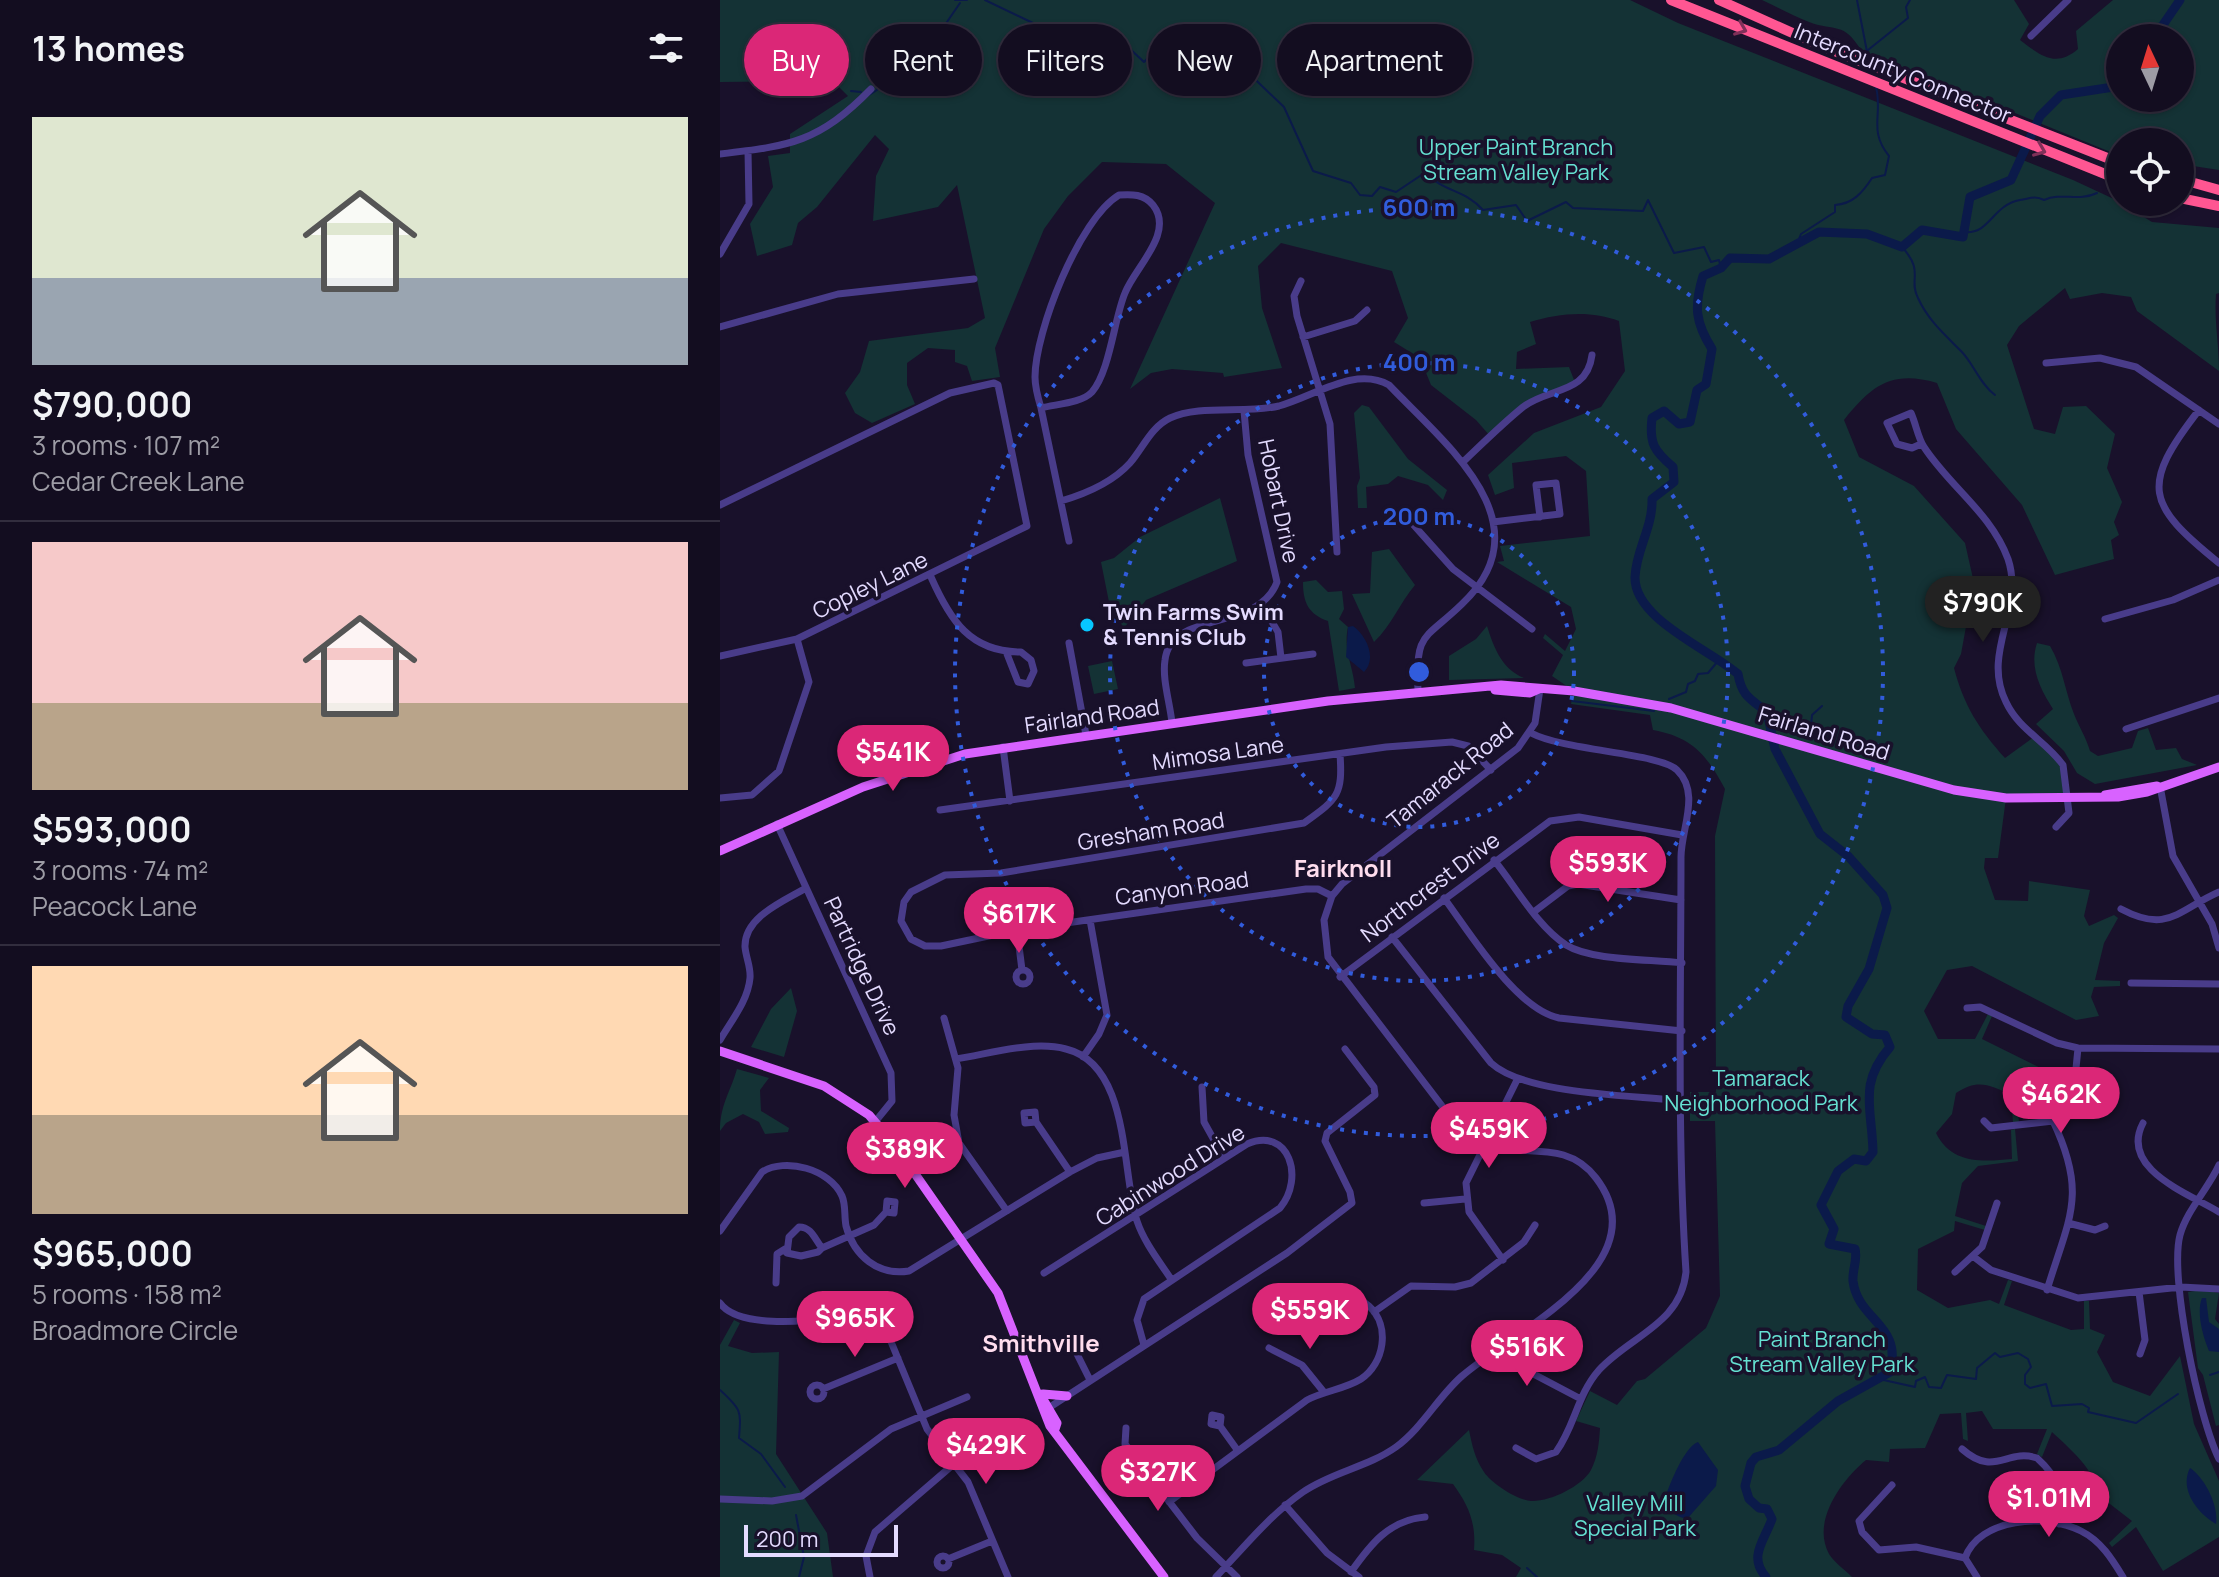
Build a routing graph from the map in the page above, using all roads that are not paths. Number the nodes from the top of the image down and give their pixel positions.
1 (1671, 0) edge
2 (1719, 0) edge
3 (2068, 0) edge
4 (2031, 36) dead end
5 (865, 95) edge
6 (748, 151) junction
7 (720, 154) edge
8 (2106, 159) edge
9 (2106, 176) edge
10 (2194, 183) edge
11 (2219, 190) edge
12 (2194, 201) edge
13 (2219, 206) edge
14 (720, 254) edge
15 (974, 279) dead end
16 (1301, 281) dead end
17 (1367, 310) dead end
18 (720, 327) edge
19 (1303, 337) junction
20 (1592, 355) dead end
21 (2046, 363) dead end
22 (1320, 392) junction
23 (1041, 408) junction
24 (2199, 410) junction
25 (1244, 411) junction
26 (2219, 424) edge
27 (1921, 444) junction
28 (1463, 462) junction
29 (1061, 501) junction
30 (720, 505) edge
31 (1540, 517) junction
32 (1410, 521) dead end
33 (1493, 522) junction
34 (1069, 541) dead end
35 (1337, 552) dead end
36 (2219, 563) edge
37 (931, 577) junction
38 (2219, 580) edge
39 (1477, 587) junction
40 (1262, 605) junction
41 (2105, 619) dead end
42 (1532, 629) dead end
43 (797, 639) junction
44 (1069, 643) dead end
45 (1007, 654) junction
46 (1313, 654) dead end
47 (720, 656) edge
48 (1281, 658) junction
49 (1246, 663) dead end
50 (1540, 689) junction
51 (1418, 690) junction
52 (2219, 698) edge
53 (1172, 723) junction
54 (2126, 729) dead end
55 (1531, 733) junction
56 (1086, 735) junction
57 (1003, 747) junction
58 (1340, 754) junction
59 (2219, 767) edge
60 (1491, 770) junction
61 (2160, 786) junction
62 (720, 798) edge
63 (2068, 800) junction
64 (1010, 801) junction
65 (940, 810) dead end
66 (777, 824) junction
67 (2056, 827) dead end
68 (1682, 835) junction
69 (720, 851) edge
70 (1494, 860) junction
71 (920, 885) joint
72 (806, 888) junction
73 (2219, 892) edge
74 (1332, 896) junction
75 (1444, 898) junction
76 (1681, 900) junction
77 (2202, 903) junction
78 (2121, 909) dead end
79 (1535, 911) junction
80 (1090, 920) junction
81 (1017, 930) junction
82 (1392, 937) junction
83 (2219, 948) edge
84 (1682, 963) junction
85 (1022, 970) dead end
86 (1340, 977) junction
87 (2131, 983) dead end
88 (2219, 984) edge
89 (1967, 1008) dead end
90 (944, 1018) dead end
91 (1682, 1031) junction
92 (720, 1040) edge
93 (2078, 1048) junction
94 (1345, 1049) dead end
95 (2219, 1049) edge
96 (720, 1051) edge
97 (1083, 1057) junction
98 (956, 1059) junction
99 (1517, 1080) junction
100 (1202, 1087) dead end
101 (1682, 1101) junction
102 (1984, 1121) dead end
103 (2053, 1121) junction
104 (875, 1122) junction
105 (1036, 1122) dead end
106 (2143, 1123) dead end
107 (1485, 1144) junction
108 (1125, 1152) junction
109 (1224, 1158) junction
110 (2219, 1165) edge
111 (1070, 1172) junction
112 (1465, 1199) junction
113 (2199, 1200) junction
114 (1424, 1203) dead end
115 (1997, 1203) dead end
116 (1007, 1211) junction
117 (886, 1212) dead end
118 (2219, 1212) edge
119 (1135, 1217) junction
120 (2068, 1223) junction
121 (1535, 1225) dead end
122 (2105, 1226) dead end
123 (720, 1231) edge
124 (849, 1237) junction
125 (962, 1241) junction
126 (822, 1248) junction
127 (785, 1249) junction
128 (1974, 1257) junction
129 (1503, 1260) junction
130 (1955, 1272) dead end
131 (1044, 1273) dead end
132 (1171, 1279) junction
133 (776, 1283) dead end
134 (2181, 1287) junction
135 (2219, 1289) edge
136 (2047, 1290) junction
137 (2139, 1292) junction
138 (1340, 1293) dead end
139 (720, 1303) edge
140 (1374, 1312) junction
141 (1144, 1345) junction
142 (1502, 1346) junction
143 (1269, 1348) dead end
144 (1076, 1352) dead end
145 (2140, 1354) dead end
146 (898, 1358) junction
147 (1090, 1380) junction
148 (823, 1389) dead end
149 (1323, 1391) junction
150 (1040, 1393) junction
151 (1067, 1396) junction
152 (967, 1397) dead end
153 (1579, 1398) junction
154 (1050, 1407) junction
155 (922, 1415) junction
156 (1220, 1426) dead end
157 (1126, 1428) dead end
158 (1055, 1429) junction
159 (1516, 1448) dead end
160 (1962, 1449) dead end
161 (1238, 1451) junction
162 (2219, 1459) edge
163 (955, 1463) junction
164 (1892, 1485) dead end
165 (720, 1499) edge
166 (1169, 1502) junction
167 (1285, 1505) junction
168 (1425, 1517) dead end
169 (2059, 1524) junction
170 (992, 1541) junction
171 (1965, 1558) junction
172 (948, 1559) dead end
173 (1226, 1567) junction
174 (1351, 1572) junction
175 (870, 1577) edge
176 (1008, 1577) edge
177 (1164, 1577) edge
178 (1216, 1577) edge
179 (1237, 1577) edge
180 (1359, 1577) edge
181 (1977, 1577) edge
182 (2123, 1577) edge

1 -> 9 highway, Intercounty Connector
2 - 8 highway, Intercounty Connector
3 - 4 street
5 - 6 street
6 - 7 street
6 - 14 street
10 - 11 highway
12 - 13 highway
15 - 18 street
16 - 19 street
17 - 19 street
19 - 22 street
20 - 28 street
21 - 24 street
22 - 25 street
22 - 28 street
22 - 35 street
23 - 23 street
23 - 29 street
24 - 26 street
24 - 36 street
25 - 29 street
25 - 40 street, Hobart Drive
27 - 27 street
27 - 63 street
28 - 33 street
29 - 34 street
30 - 37 street, Copley Lane
31 - 31 street
31 - 33 street
32 - 39 street
33 - 39 street
37 - 43 street, Copley Lane
37 - 45 street
38 - 41 street
39 - 42 street
39 - 51 street
40 - 48 street
40 - 53 street
43 - 47 street, Copley Lane
43 - 62 street
44 - 56 street
45 - 45 street
46 - 48 street
48 - 49 street
50 - 51 main road, Fairland Road
50 - 55 street, Tamarack Road
50 - 63 main road, Fairland Road
51 - 53 main road, Fairland Road
52 - 54 street
53 - 56 main road, Fairland Road
55 - 60 street, Tamarack Road
55 - 68 street
56 - 57 main road, Fairland Road
57 - 64 street
57 - 66 main road, Fairland Road
58 - 60 street, Mimosa Lane
58 - 64 street, Mimosa Lane
58 - 71 street, Gresham Road
59 - 61 main road, Fairland Road
60 - 74 street, Tamarack Road
61 - 63 main road, Fairland Road
61 - 77 street
63 - 67 street
64 - 65 street, Mimosa Lane
66 - 69 main road, Fairland Road
66 - 72 street, Partridge Drive
68 - 70 street, Northcrest Drive
68 - 76 street
70 - 75 street, Northcrest Drive
70 - 79 street
71 - 81 street, Canyon Road
72 - 92 street
72 - 104 street, Partridge Drive
73 - 77 street
74 - 80 street, Canyon Road
74 - 86 street
75 - 82 street, Northcrest Drive
75 - 91 street
76 - 79 street
76 - 84 street
77 - 78 street
77 - 83 street
79 - 84 street
80 - 81 street, Canyon Road
80 - 97 street
81 - 85 street
82 - 86 street, Northcrest Drive
82 - 99 street
84 - 91 street
86 - 107 street
87 - 88 street
89 - 93 street
90 - 98 street
91 - 101 street
93 - 95 street
93 - 103 street
94 - 141 street
96 - 104 main road
97 - 98 street
97 - 108 street
98 - 116 street
99 - 101 street
99 - 107 street
100 - 109 street
101 - 153 street
102 - 103 street
103 - 120 street
104 - 125 main road
105 - 111 street
106 - 113 street
107 - 112 street
107 - 142 street
108 - 111 street
108 - 119 street
109 - 119 street, Cabinwood Drive
109 - 132 street, Cabinwood Drive
110 - 113 street
111 - 116 street
112 - 114 street
112 - 129 street
113 - 118 street
113 - 134 street
115 - 128 street
116 - 125 street
117 - 124 street
119 - 131 street, Cabinwood Drive
119 - 132 street
120 - 122 street
120 - 136 street
121 - 129 street
123 - 124 street
124 - 125 street
124 - 126 street
125 - 150 main road
126 - 127 street
126 - 127 street
127 - 133 street
128 - 130 street
128 - 136 street
129 - 140 street
132 - 141 street, Cabinwood Drive
134 - 135 street
134 - 137 street
134 - 162 street
136 - 137 street
137 - 145 street
138 - 140 street
139 - 146 street
140 - 149 street
141 - 147 street
142 - 153 street
142 - 167 street
143 - 149 street
144 - 147 street
146 - 148 street
146 - 155 street
147 - 151 street
149 - 161 street
150 - 151 main road
150 - 154 main road
150 - 158 main road
151 - 154 street
152 - 155 street
153 - 159 street
154 - 158 main road
155 - 163 street
155 - 165 street
156 - 161 street
157 - 166 street
158 - 177 main road
160 - 169 street
161 - 166 street
163 - 170 street
163 - 175 street
164 - 171 street
166 - 173 street
167 - 173 street
167 - 174 street
168 - 174 street
169 - 171 street
169 - 182 street
170 - 172 street
170 - 176 street
171 - 181 street
173 - 178 street
173 - 179 street
174 - 180 street

